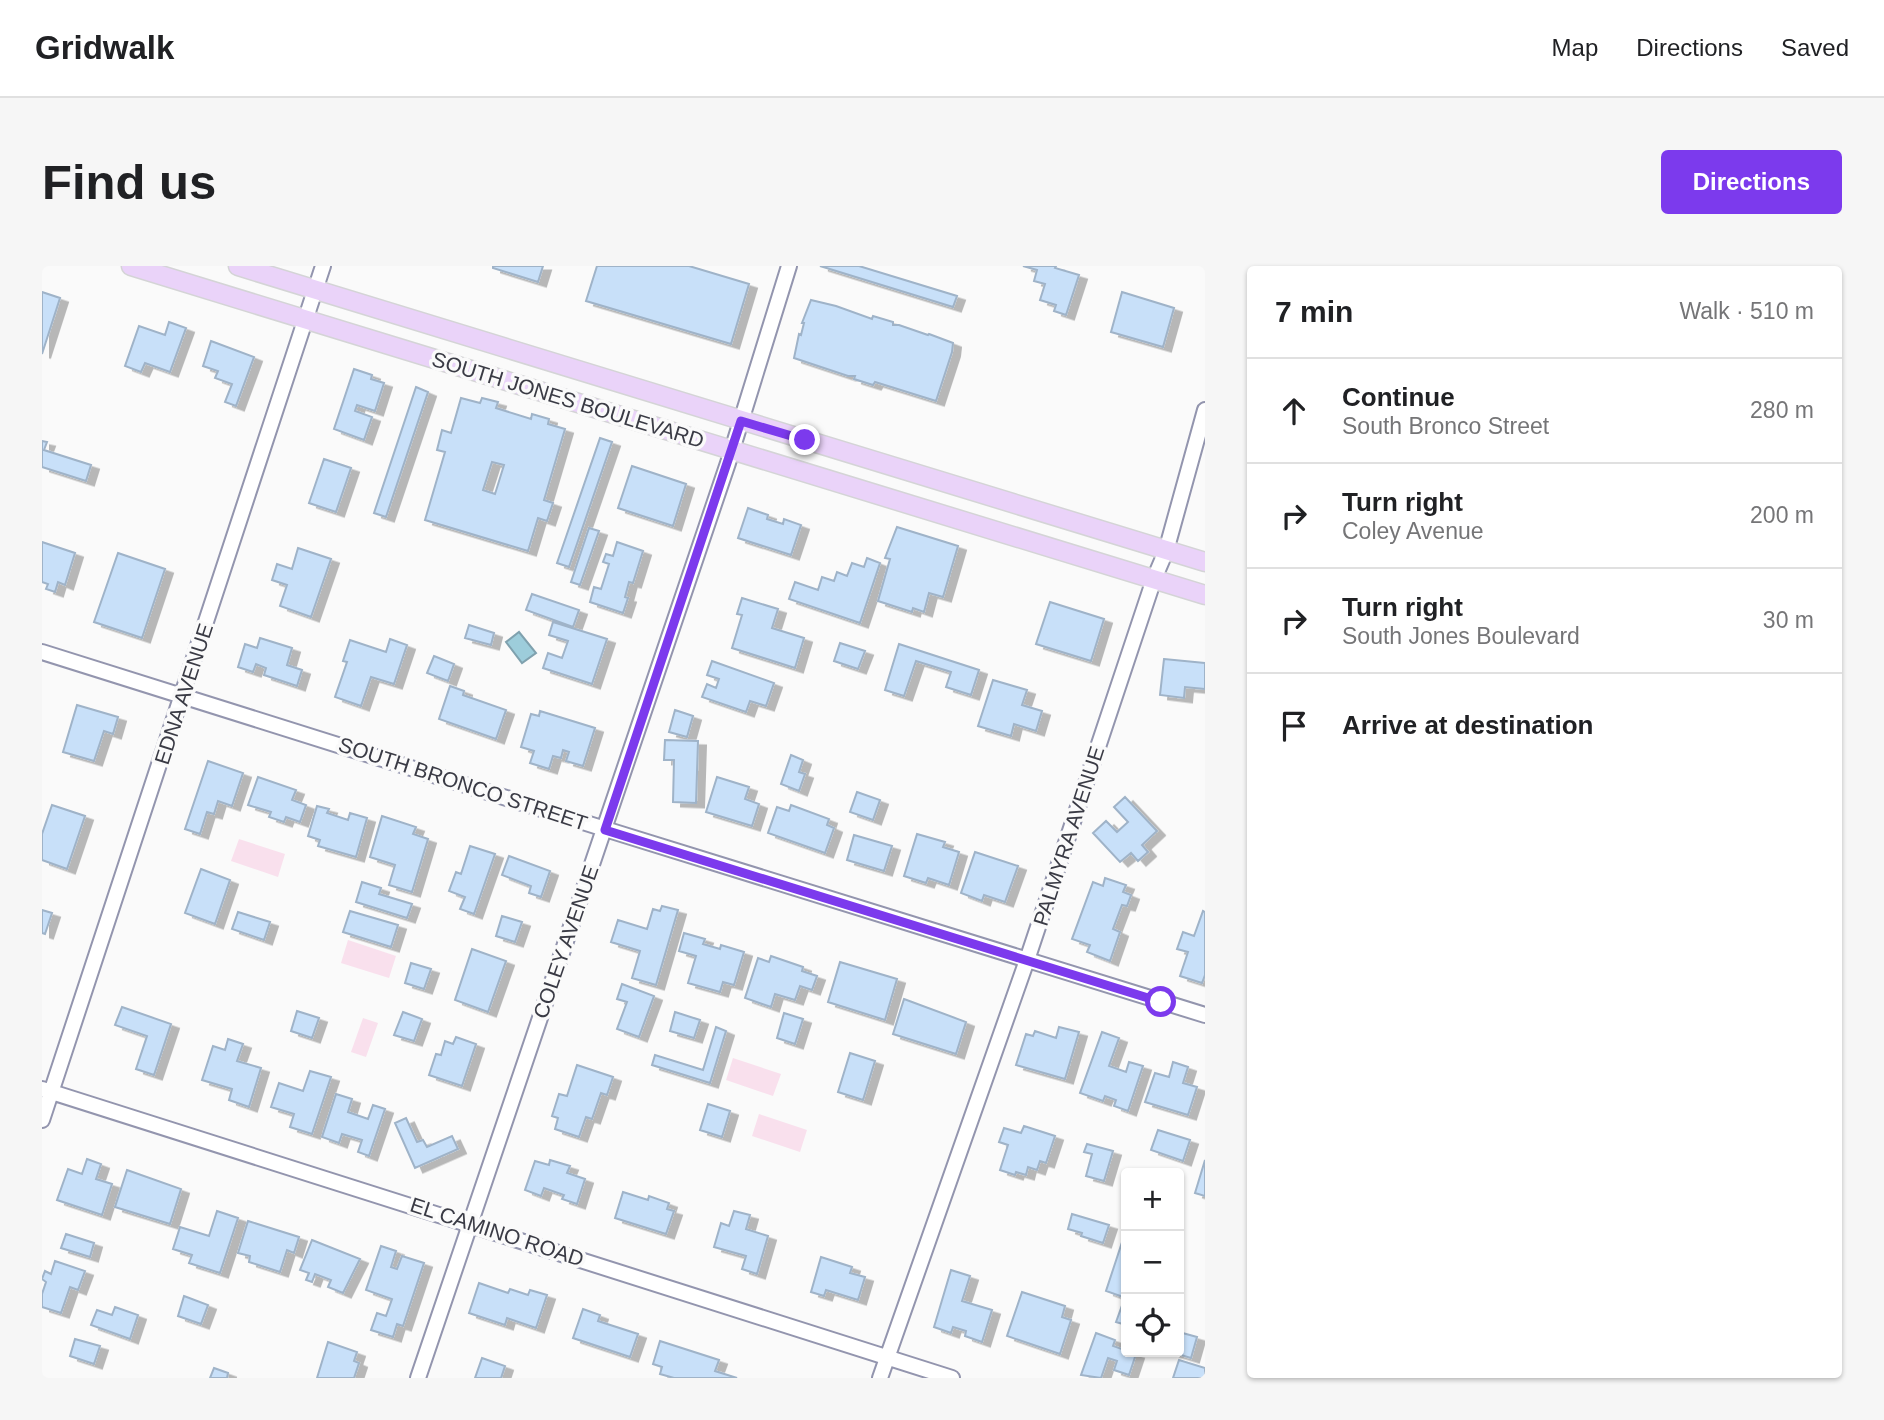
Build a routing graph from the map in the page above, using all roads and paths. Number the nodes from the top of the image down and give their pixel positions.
1 (131, 266) edge
2 (237, 266) edge
3 (323, 266) edge
4 (789, 266) edge
5 (315, 291) junction
6 (306, 320) junction
7 (1205, 410) edge
8 (741, 421) junction
9 (732, 450) junction
10 (1167, 551) junction
11 (1205, 562) edge
12 (1154, 579) junction
13 (1205, 595) edge
14 (42, 652) edge
15 (184, 696) junction
16 (605, 830) junction
17 (1027, 960) junction
18 (1205, 1015) edge
19 (47, 1090) edge
20 (42, 1120) edge
21 (470, 1224) junction
22 (887, 1357) junction
23 (418, 1378) edge
24 (880, 1378) edge
25 (952, 1378) edge

1 - 6 main road, SOUTH JONES BOULEVARD
2 - 5 main road, SOUTH JONES BOULEVARD
3 - 5 street, EDNA AVENUE
4 - 8 street, COLEY AVENUE
5 - 6 street, EDNA AVENUE
5 - 8 main road, SOUTH JONES BOULEVARD
6 - 9 main road, SOUTH JONES BOULEVARD
6 - 15 street, EDNA AVENUE
7 - 10 street, PALMYRA AVENUE
8 - 9 street, COLEY AVENUE
8 - 10 main road, SOUTH JONES BOULEVARD
9 - 12 main road, SOUTH JONES BOULEVARD
9 - 16 street, COLEY AVENUE
10 - 11 main road, SOUTH JONES BOULEVARD
10 - 12 street, PALMYRA AVENUE
12 - 13 main road, SOUTH JONES BOULEVARD
12 - 17 street, PALMYRA AVENUE
14 - 15 street, SOUTH BRONCO STREET
15 - 16 street, SOUTH BRONCO STREET
15 - 19 street, EDNA AVENUE
16 - 17 street, SOUTH BRONCO STREET
16 - 21 street, COLEY AVENUE
17 - 18 street, SOUTH BRONCO STREET
17 - 22 street, PALMYRA AVENUE
19 - 20 street, EDNA AVENUE
19 - 21 street, EL CAMINO ROAD
21 - 22 street, EL CAMINO ROAD
21 - 23 street, COLEY AVENUE
22 - 24 street, PALMYRA AVENUE
22 - 25 street, EL CAMINO ROAD

